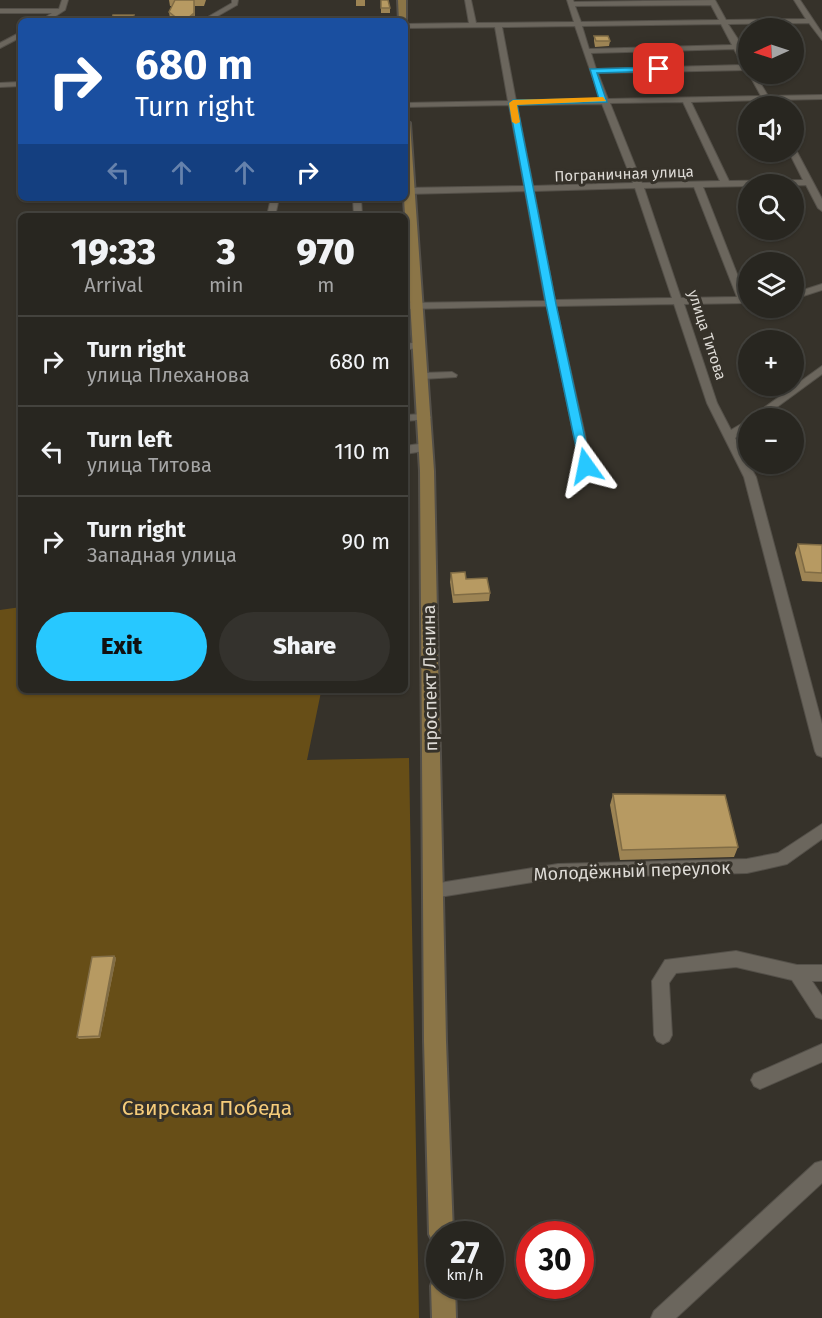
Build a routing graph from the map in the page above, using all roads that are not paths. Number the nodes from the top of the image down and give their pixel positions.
1 (65, 0) edge
2 (235, 0) edge
3 (402, 0) edge
4 (468, 0) edge
5 (797, 0) edge
6 (571, 2) edge
7 (650, 2) edge
8 (713, 2) edge
9 (0, 11) edge
10 (59, 11) junction
11 (48, 18) edge
12 (209, 18) edge
13 (403, 18) edge
14 (812, 21) junction
15 (724, 22) junction
16 (578, 24) junction
17 (473, 25) junction
18 (498, 25) junction
19 (408, 26) edge
20 (18, 36) edge
21 (822, 38) edge
22 (738, 45) edge
23 (0, 46) edge
24 (738, 47) edge
25 (586, 51) junction
26 (738, 67) edge
27 (592, 71) junction
28 (18, 84) edge
29 (0, 85) edge
30 (822, 97) edge
31 (804, 99) edge
32 (686, 100) junction
33 (604, 101) junction
34 (738, 101) edge
35 (513, 103) junction
36 (408, 105) edge
37 (798, 162) edge
38 (808, 182) junction
39 (726, 184) junction
40 (698, 185) junction
41 (639, 187) junction
42 (529, 190) junction
43 (408, 191) edge
44 (822, 208) edge
45 (408, 229) edge
46 (822, 287) edge
47 (738, 290) edge
48 (804, 293) edge
49 (678, 301) junction
50 (738, 301) edge
51 (551, 304) junction
52 (410, 306) edge
53 (411, 346) edge
54 (822, 369) edge
55 (452, 375) dead end
56 (422, 376) junction
57 (769, 408) edge
58 (425, 417) junction
59 (408, 418) edge
60 (738, 430) edge
61 (729, 437) junction
62 (426, 447) junction
63 (408, 450) edge
64 (586, 466) dead end
65 (822, 751) edge
66 (822, 831) edge
67 (433, 891) junction
68 (797, 973) junction
69 (822, 973) edge
70 (822, 1011) edge
71 (663, 1035) dead end
72 (822, 1053) edge
73 (760, 1080) dead end
74 (822, 1170) edge
75 (441, 1221) edge
76 (443, 1299) edge
77 (444, 1318) edge
78 (662, 1318) edge

1 - 10 street
2 - 12 street
3 - 13 main road
4 - 17 street
5 - 14 street
6 - 7 street
6 - 16 street, улица Титова
7 - 8 street
8 - 15 street
9 - 10 street
10 - 11 street
14 - 15 street
14 - 21 street
15 - 16 street
15 - 22 street
16 - 18 street
16 - 25 street, улица Титова
17 - 18 street
17 - 19 street
18 - 35 street
20 - 23 street
24 - 25 street
25 - 27 street, улица Титова
26 - 27 street
27 - 33 street, улица Титова
28 - 29 street
30 - 31 street
32 - 33 street
32 - 34 street
32 - 39 street
33 - 35 street
33 - 41 street, улица Титова
35 - 36 street
35 - 42 street
37 - 38 street
38 - 39 street, Пограничная улица
38 - 44 street
39 - 40 street, Пограничная улица
40 - 41 street, Пограничная улица
40 - 47 street
41 - 42 street, Пограничная улица
41 - 49 street, улица Титова
42 - 43 street, Пограничная улица
42 - 51 street
45 - 52 main road, проспект Ленина
46 - 48 street
49 - 50 street
49 - 51 street
49 - 61 street, улица Титова
51 - 52 street
51 - 64 street
52 - 53 main road, проспект Ленина
53 - 56 main road, проспект Ленина
54 - 57 street
55 - 56 street
56 - 58 main road, проспект Ленина
58 - 59 street
58 - 62 main road, проспект Ленина
60 - 61 street
61 - 65 street, улица Титова
62 - 63 street
62 - 67 main road, проспект Ленина
66 - 67 street, Молодёжный переулок
67 - 75 main road, проспект Ленина
68 - 69 street
68 - 70 street
68 - 71 street
72 - 73 street
74 - 78 street
76 - 77 main road

